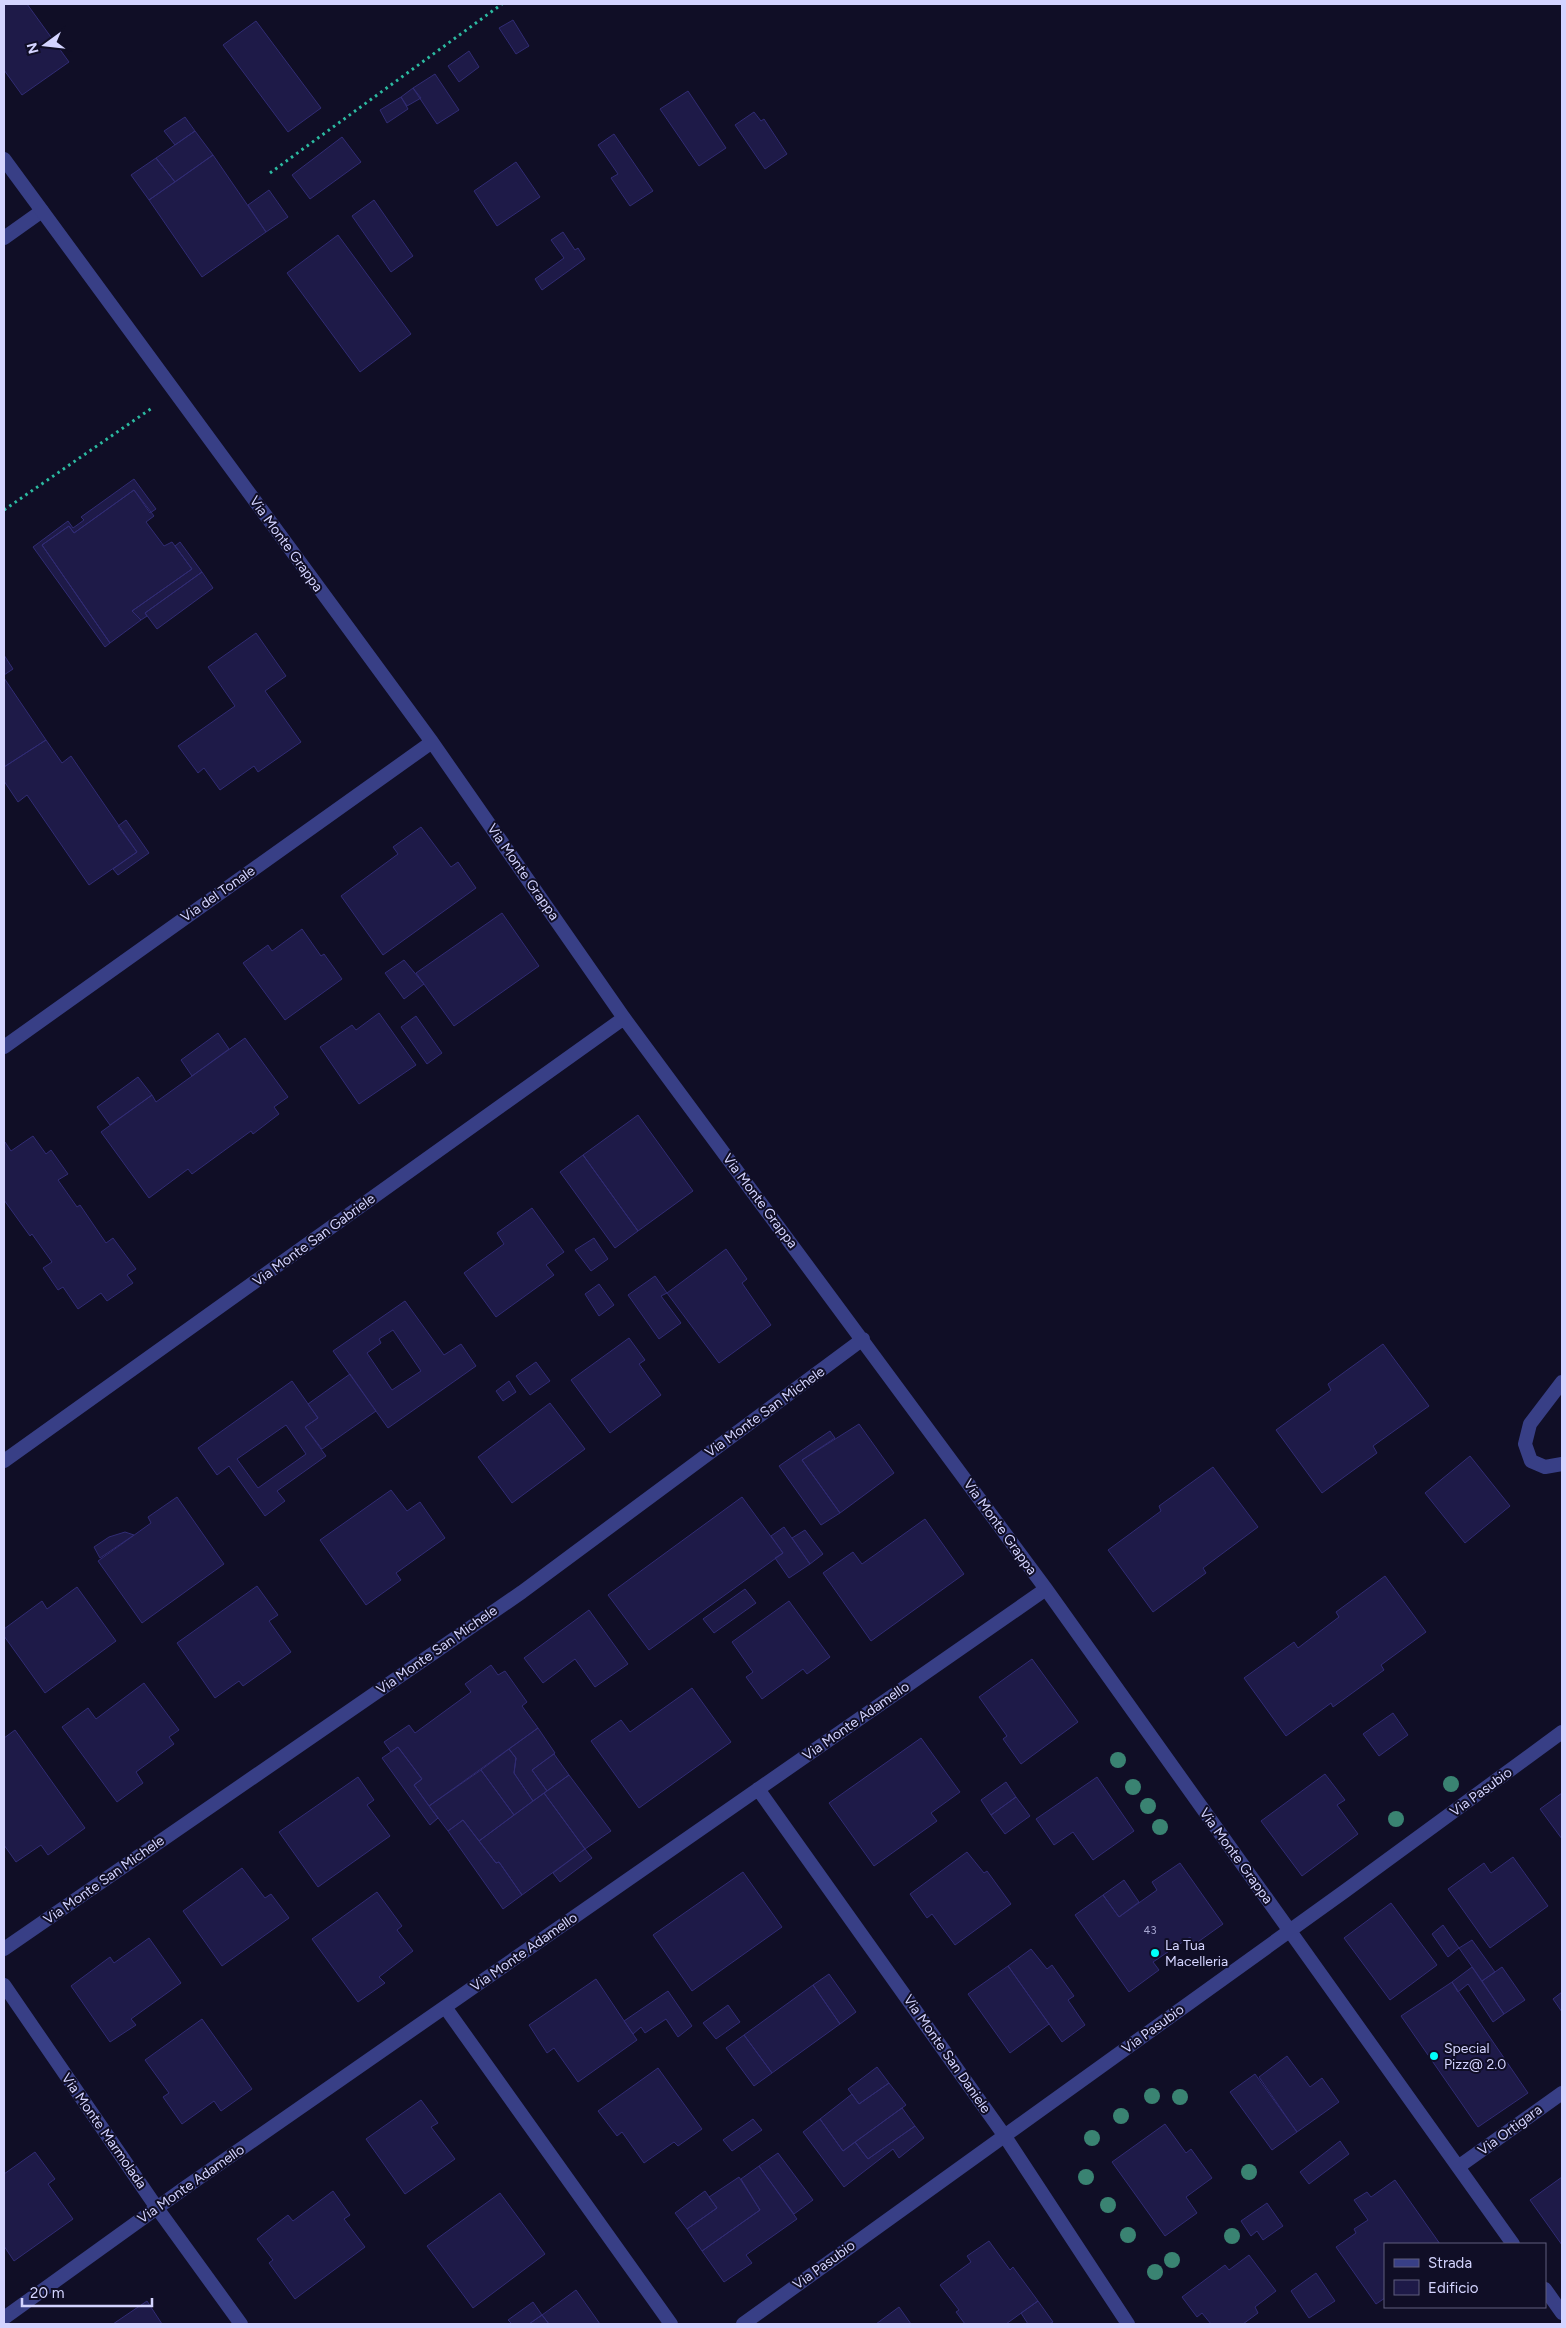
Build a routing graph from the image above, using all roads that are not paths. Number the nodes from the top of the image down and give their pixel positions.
1 (4, 159) edge
2 (42, 211) junction
3 (4, 238) edge
4 (432, 742) junction
5 (624, 1018) junction
6 (4, 1047) edge
7 (863, 1339) junction
8 (1562, 1382) edge
9 (4, 1461) edge
10 (1562, 1464) edge
11 (1046, 1589) junction
12 (1562, 1732) edge
13 (758, 1789) junction
14 (1290, 1930) junction
15 (4, 1949) edge
16 (4, 1985) edge
17 (445, 2007) junction
18 (1562, 2093) edge
19 (1004, 2135) junction
20 (1458, 2167) junction
21 (157, 2208) junction
22 (1512, 2243) edge
23 (1546, 2290) edge
24 (1562, 2313) edge
25 (4, 2318) edge
26 (241, 2324) edge
27 (671, 2324) edge
28 (743, 2324) edge
29 (1128, 2324) edge

1 - 2 street, Via Monte Grappa
2 - 3 street
2 - 4 street, Via Monte Grappa
4 - 5 street, Via Monte Grappa
4 - 6 street, Via del Tonale
5 - 7 street, Via Monte Grappa
5 - 9 street, Via Monte San Gabriele
7 - 11 street, Via Monte Grappa
7 - 15 street, Via Monte San Michele
8 - 10 street
11 - 13 street, Via Monte Adamello
11 - 14 street, Via Monte Grappa
12 - 14 street, Via Pasubio
13 - 17 street, Via Monte Adamello
13 - 19 street, Via Monte San Daniele
14 - 19 street, Via Pasubio
14 - 20 street, Via Monte Grappa
16 - 21 street, Via Monte Marmolada
17 - 21 street, Via Monte Adamello
17 - 27 street
18 - 20 street, Via Ortigara
19 - 28 street, Via Pasubio
19 - 29 street, Via Monte San Daniele
20 - 22 street, Via Monte Grappa
21 - 25 street, Via Monte Adamello
21 - 26 street, Via Monte Marmolada
23 - 24 street

